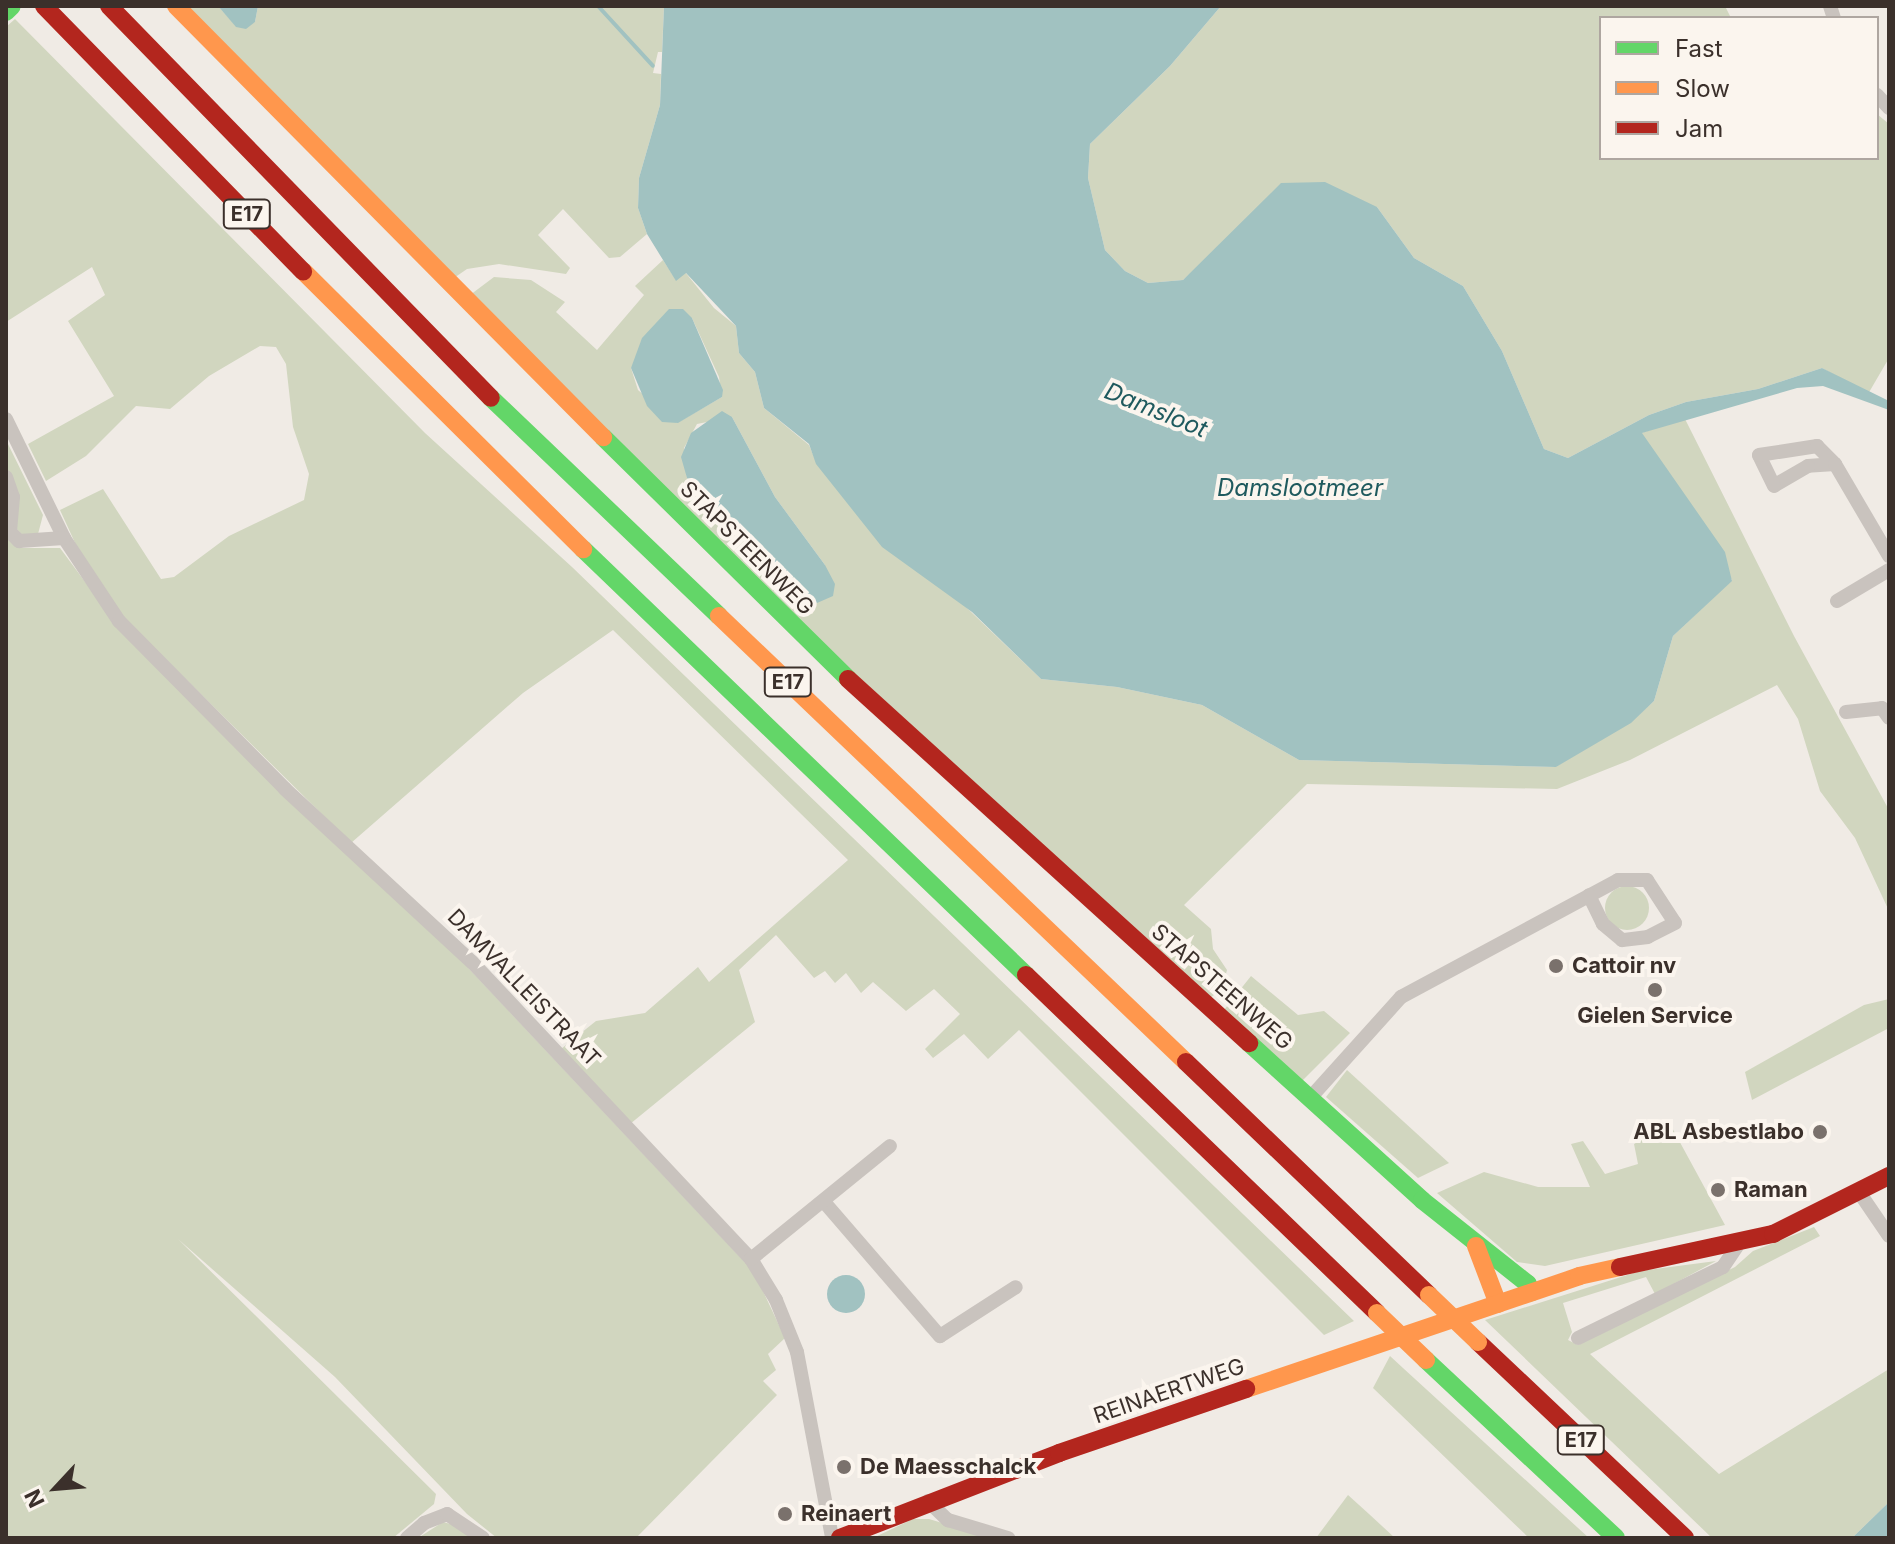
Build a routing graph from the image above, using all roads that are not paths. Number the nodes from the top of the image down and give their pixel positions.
1 (12, 6) edge
2 (44, 6) edge
3 (109, 6) edge
4 (176, 6) edge
5 (6, 12) edge
6 (6, 419) edge
7 (1835, 464) junction
8 (6, 477) edge
9 (64, 538) junction
10 (1889, 556) edge
11 (1889, 570) edge
12 (1837, 601) dead end
13 (1846, 712) dead end
14 (1889, 718) edge
15 (1589, 895) junction
16 (1311, 1097) junction
17 (890, 1146) dead end
18 (1889, 1176) edge
19 (1859, 1192) junction
20 (825, 1203) junction
21 (1889, 1236) edge
22 (1476, 1246) junction
23 (1737, 1246) junction
24 (751, 1259) junction
25 (1016, 1287) dead end
26 (1524, 1295) junction
27 (1498, 1304) junction
28 (1578, 1338) dead end
29 (928, 1501) junction
30 (407, 1538) edge
31 (483, 1538) edge
32 (832, 1538) edge
33 (840, 1538) edge
34 (1008, 1538) edge
35 (1616, 1538) edge
36 (1685, 1538) edge

1 - 5 main road
2 - 35 main road, E17, bridge
3 - 36 main road, E17, bridge
4 - 16 main road, STAPSTEENWEG
6 - 9 street, DAMVALLEISTRAAT
7 - 7 street
7 - 10 street
8 - 9 street
9 - 24 street, DAMVALLEISTRAAT
11 - 12 street
13 - 14 street
15 - 15 street
15 - 16 street
16 - 22 main road, STAPSTEENWEG
17 - 20 street
18 - 19 main road, REINAERTWEG
19 - 21 street
19 - 23 main road, REINAERTWEG
20 - 24 street
20 - 25 street
22 - 26 main road, STAPSTEENWEG
22 - 27 main road, STAPSTEENWEG
23 - 26 main road, REINAERTWEG
23 - 28 street
24 - 32 street, DAMVALLEISTRAAT
26 - 27 main road, REINAERTWEG
27 - 29 main road, REINAERTWEG
29 - 33 main road, REINAERTWEG
29 - 34 street
30 - 31 street

